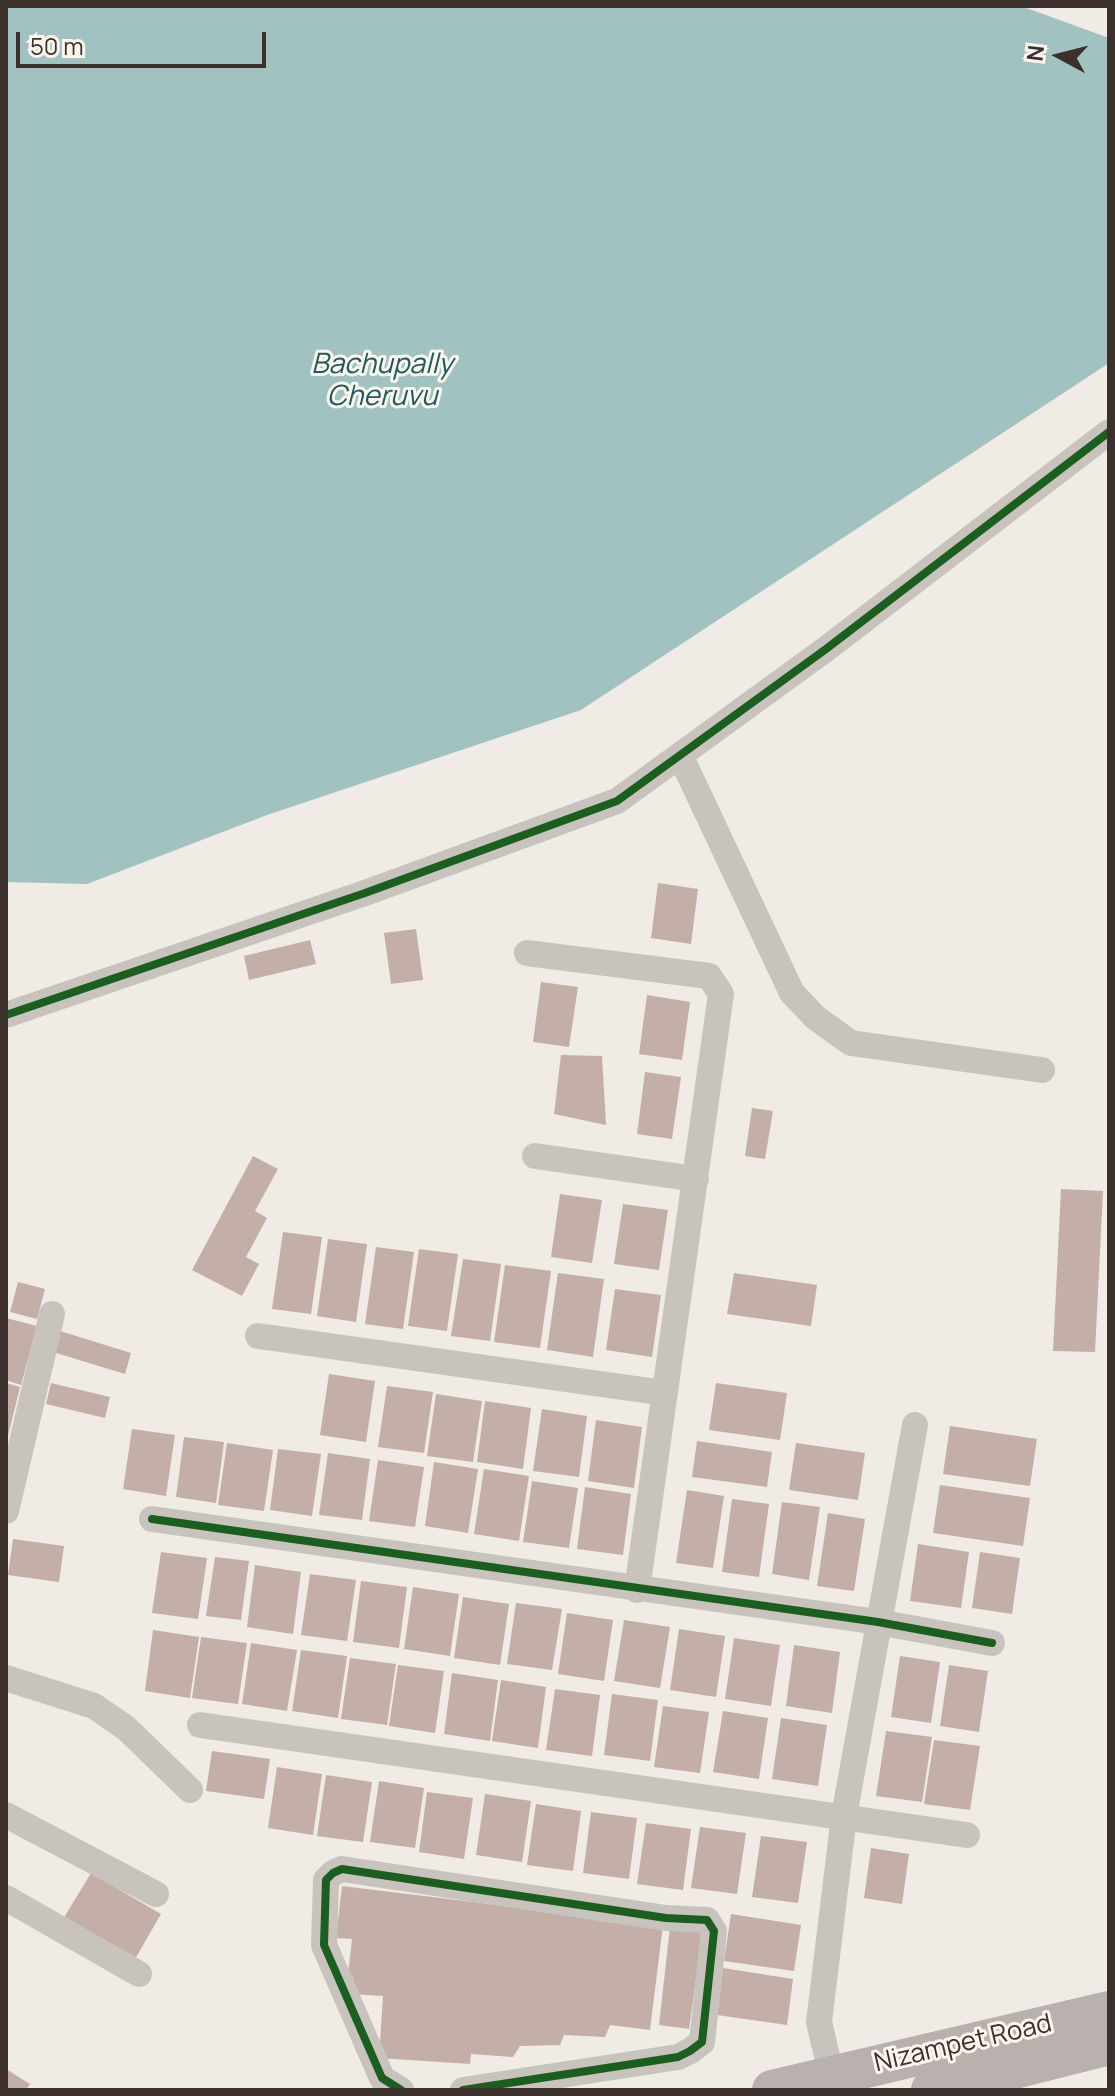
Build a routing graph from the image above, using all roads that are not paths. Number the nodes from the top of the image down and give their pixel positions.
1 (1109, 432) edge
2 (680, 755) junction
3 (527, 953) dead end
4 (6, 1015) edge
5 (1042, 1070) dead end
6 (535, 1156) dead end
7 (696, 1179) junction
8 (52, 1314) dead end
9 (258, 1336) dead end
10 (665, 1393) junction
11 (915, 1425) dead end
12 (13, 1450) edge
13 (6, 1511) edge
14 (152, 1519) dead end
15 (637, 1590) junction
16 (878, 1622) junction
17 (992, 1643) dead end
18 (6, 1678) edge
19 (200, 1725) dead end
20 (190, 1790) dead end
21 (6, 1815) edge
22 (844, 1816) junction
23 (967, 1835) dead end
24 (156, 1894) dead end
25 (6, 1898) edge
26 (139, 1974) dead end
27 (1109, 2011) edge
28 (1109, 2045) edge
29 (831, 2073) junction
30 (401, 2090) edge
31 (463, 2090) edge
32 (772, 2090) edge
33 (931, 2090) edge

1 - 2 street
2 - 4 street
2 - 5 street
3 - 7 street
6 - 7 street
7 - 10 street
8 - 12 street
9 - 10 street
10 - 15 street
11 - 16 street
12 - 13 street
14 - 15 street
15 - 16 street
16 - 17 street
16 - 22 street
18 - 20 street
19 - 22 street
21 - 24 street
22 - 23 street
22 - 29 street
25 - 26 street
27 - 29 main road, Nizampet Road
28 - 33 main road, Nizampet Road
29 - 32 main road, Nizampet Road
30 - 31 street

